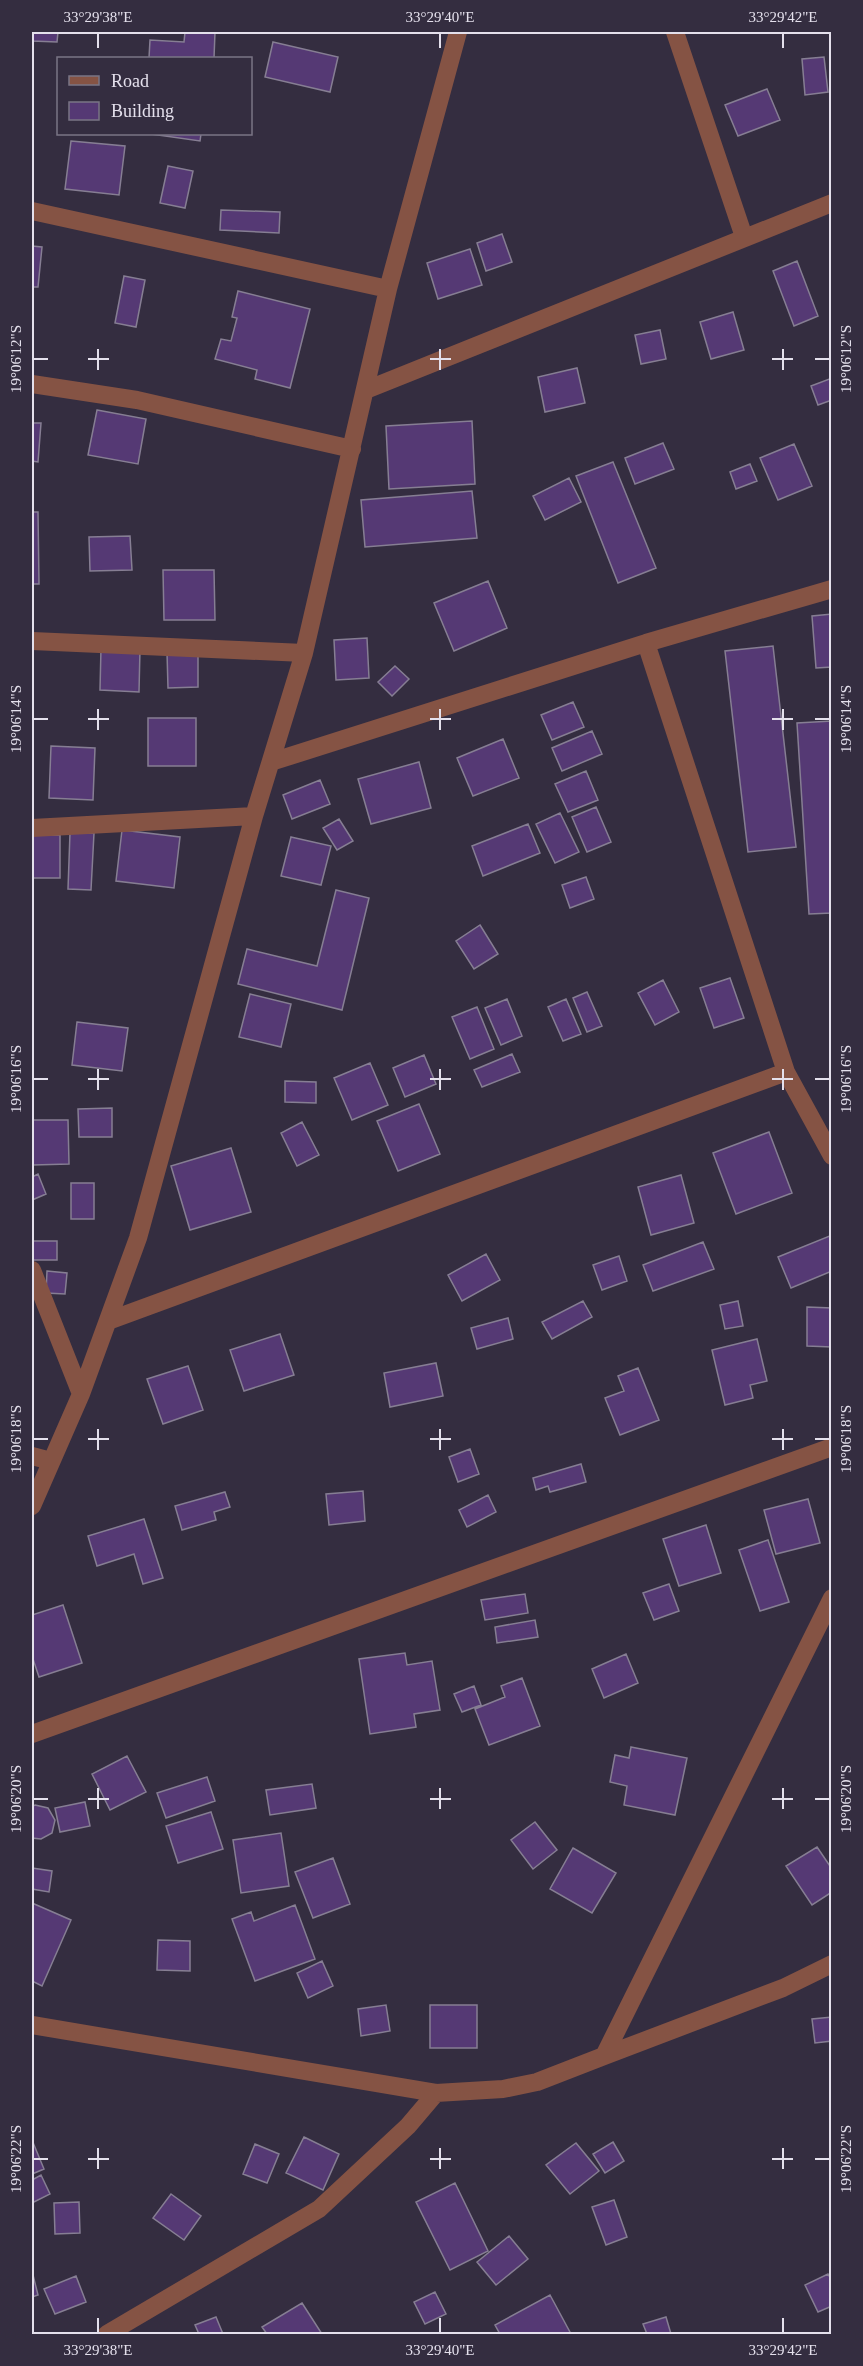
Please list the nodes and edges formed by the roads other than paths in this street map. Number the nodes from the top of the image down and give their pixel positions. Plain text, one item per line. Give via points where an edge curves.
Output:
1 (458, 32) edge
2 (675, 32) edge
3 (831, 203) edge
4 (32, 211) edge
5 (744, 237) junction
6 (388, 289) junction
7 (32, 384) edge
8 (366, 390) junction
9 (352, 449) junction
10 (831, 589) edge
11 (32, 641) edge
12 (646, 643) junction
13 (303, 653) junction
14 (272, 762) junction
15 (254, 816) junction
16 (32, 828) edge
17 (786, 1072) junction
18 (831, 1156) edge
19 (32, 1270) edge
20 (108, 1321) junction
21 (81, 1394) junction
22 (831, 1447) edge
23 (32, 1456) edge
24 (51, 1461) junction
25 (32, 1506) edge
26 (831, 1598) edge
27 (32, 1734) edge
28 (831, 1964) edge
29 (32, 2025) edge
30 (604, 2056) junction
31 (436, 2093) junction
32 (107, 2334) edge

1 - 6 street
2 - 5 street
3 - 5 street
4 - 6 street
5 - 8 street
6 - 8 street
7 - 9 street via 137,400
8 - 9 street
9 - 13 street
10 - 12 street
11 - 13 street
12 - 14 street
12 - 17 street
13 - 14 street
14 - 15 street
15 - 16 street
15 - 20 street via 138,1238
17 - 18 street
17 - 20 street
19 - 21 street
20 - 21 street
21 - 24 street
22 - 27 street
23 - 24 street
24 - 25 street
26 - 30 street
28 - 30 street via 783,1988
29 - 31 street
30 - 31 street via 537,2082 503,2089
31 - 32 street via 408,2126 319,2209

